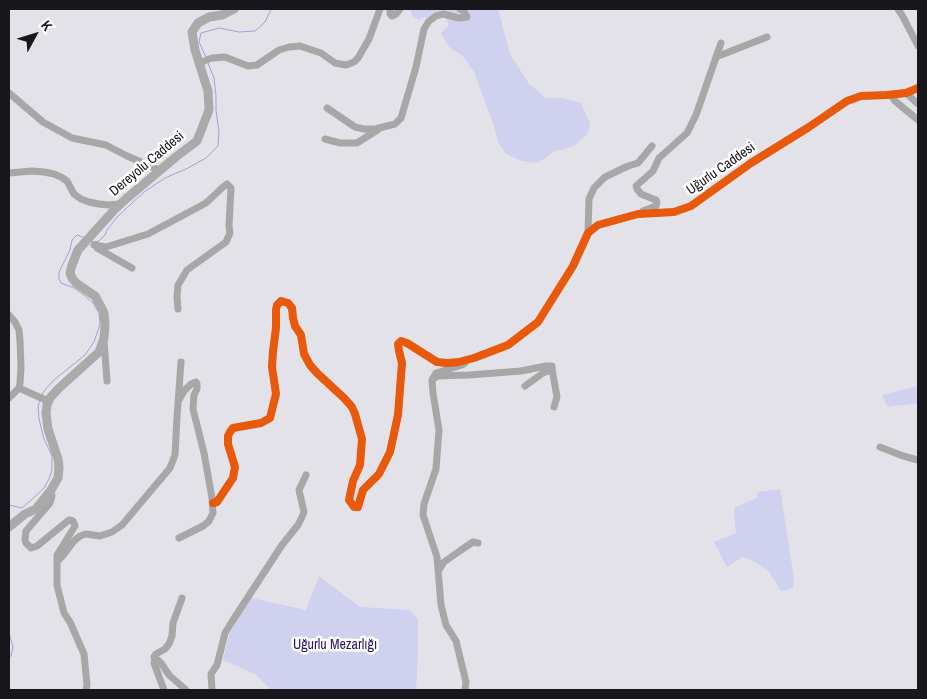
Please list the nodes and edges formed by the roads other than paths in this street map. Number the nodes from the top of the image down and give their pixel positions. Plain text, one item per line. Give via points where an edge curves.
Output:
1 (234, 9) edge
2 (380, 9) edge
3 (390, 9) edge
4 (400, 9) edge
5 (460, 9) edge
6 (898, 9) edge
7 (767, 37) dead end
8 (721, 43) dead end
9 (918, 46) edge
10 (716, 57) junction
11 (202, 62) junction
12 (918, 88) edge
13 (9, 93) edge
14 (906, 93) junction
15 (891, 95) junction
16 (918, 104) edge
17 (328, 108) dead end
18 (918, 120) edge
19 (381, 128) junction
20 (325, 139) dead end
21 (652, 146) dead end
22 (160, 170) junction
23 (9, 172) edge
24 (120, 204) junction
25 (641, 214) junction
26 (588, 233) junction
27 (91, 241) junction
28 (132, 268) dead end
29 (178, 309) dead end
30 (9, 315) edge
31 (104, 338) junction
32 (469, 359) junction
33 (181, 362) dead end
34 (552, 370) junction
35 (432, 380) junction
36 (107, 381) dead end
37 (524, 386) dead end
38 (19, 388) junction
39 (9, 398) edge
40 (46, 400) junction
41 (178, 402) junction
42 (554, 407) dead end
43 (880, 447) dead end
44 (918, 460) edge
45 (306, 475) dead end
46 (51, 490) junction
47 (213, 503) junction
48 (9, 527) edge
49 (179, 538) dead end
50 (478, 543) dead end
51 (57, 562) junction
52 (438, 570) junction
53 (182, 598) dead end
54 (156, 661) junction
55 (86, 690) edge
56 (164, 690) edge
57 (186, 690) edge
58 (212, 690) edge
59 (465, 690) edge

1 - 11 main road, Dereyolu Caddesi via 198,23 192,32 194,50
2 - 11 street via 358,58 346,65 300,46 279,50 256,65 248,66 225,57
3 - 4 street via 392,16
5 - 19 street via 467,16 459,18 442,14 429,21 424,29 401,118 395,124
6 - 9 street
7 - 10 street
8 - 10 street
10 - 25 street via 687,134 658,158 653,171 636,186 641,194 657,202 656,206
11 - 22 main road, Dereyolu Caddesi via 209,110 203,126 197,141
12 - 14 street, Uğurlu Caddesi
13 - 22 street via 43,122 72,138 106,145
14 - 15 street, Uğurlu Caddesi
14 - 16 street
15 - 18 street
15 - 25 street, Uğurlu Caddesi via 861,96 847,101 691,206 674,212
17 - 19 street via 355,127
19 - 20 street via 357,143
21 - 26 street via 638,163 605,177 594,188 589,199
22 - 24 main road, Dereyolu Caddesi
23 - 24 street via 54,174 67,182 81,199 99,204
24 - 27 main road, Dereyolu Caddesi
25 - 26 street, Uğurlu Caddesi via 598,225
26 - 32 street via 573,266 538,322 508,345
27 - 28 street
27 - 29 street via 106,247 148,234 206,203 227,184 231,188 230,233 226,242 187,270 178,285
27 - 31 main road, Dereyolu Caddesi via 78,250 70,272 76,283 95,296 100,305 104,313
30 - 38 street via 15,322 20,341
31 - 36 street
31 - 40 main road via 99,352
32 - 35 street via 462,365 436,373
32 - 47 street via 437,362 406,343 401,341 398,344 402,363 401,385 390,452 379,474 363,490 358,507 354,508 350,495 360,466 362,439 352,407 310,365 295,326 292,308 288,302 281,301 276,310 272,367 276,394 270,418 233,428 230,432 228,444 235,467 233,478
33 - 41 street
34 - 35 street via 552,366 546,366 521,371 438,376
34 - 37 street
34 - 42 street via 557,397
35 - 52 street via 439,430 436,469 423,515
38 - 39 street
38 - 40 street
40 - 46 main road via 46,421 59,467 58,478
41 - 47 street via 184,391 196,382 193,409
41 - 51 street via 175,455 170,468 122,525 100,536 80,536
43 - 44 street
45 - 58 street via 299,490 304,512 302,517 225,633 211,674
46 - 48 main road via 36,509
46 - 51 street via 50,503 26,531 25,540 31,548 37,546 73,520 74,526 57,555
47 - 49 street via 209,521
50 - 52 street via 473,542 461,550
51 - 55 street via 57,584 64,613 84,654
52 - 59 street via 441,605 446,625 456,641
53 - 54 street via 169,644 156,654
54 - 56 street
54 - 57 street via 161,662 169,675

